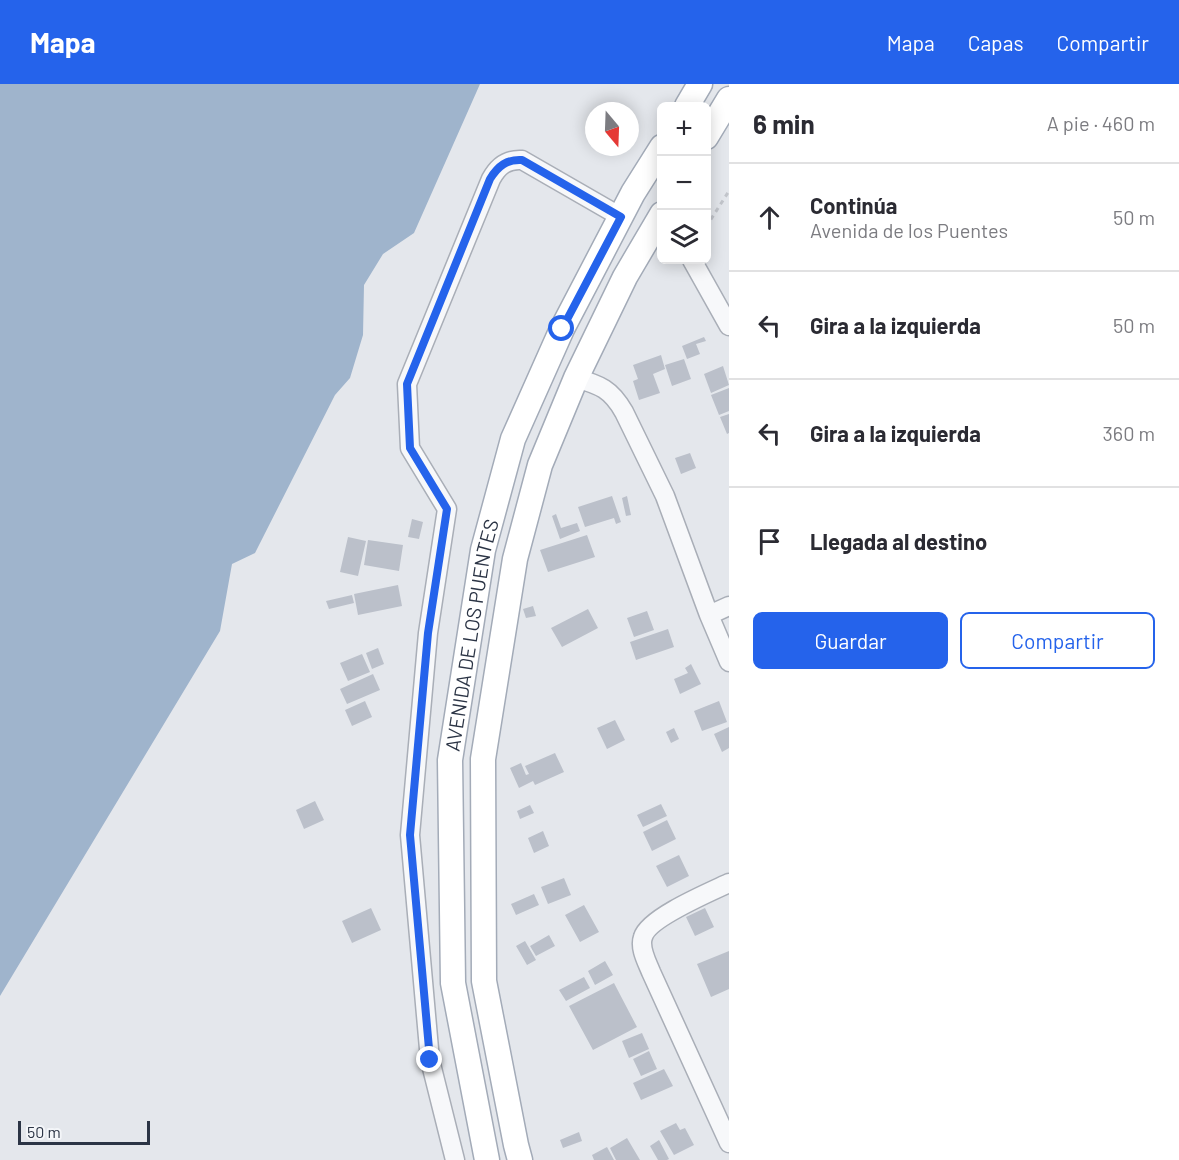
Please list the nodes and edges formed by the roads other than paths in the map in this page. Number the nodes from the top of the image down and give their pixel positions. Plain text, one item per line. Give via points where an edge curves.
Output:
1 (700, 84) edge
2 (729, 99) edge
3 (689, 102) edge
4 (711, 129) edge
5 (657, 156) edge
6 (621, 217) junction
7 (657, 223) edge
8 (694, 264) edge
9 (729, 326) edge
10 (576, 378) junction
11 (729, 606) edge
12 (709, 615) junction
13 (729, 662) edge
14 (729, 884) edge
15 (729, 1143) edge
16 (455, 1160) edge
17 (487, 1160) edge
18 (520, 1160) edge

1 - 3 main road
2 - 4 main road
5 - 6 main road, AVENIDA DE LOS PUENTES
6 - 16 street via 522,160 514,159 496,168 407,384 410,448 447,509 428,633 410,835 430,1060
6 - 17 main road, AVENIDA DE LOS PUENTES via 562,329 513,439 483,550 450,760 453,983
7 - 10 main road, AVENIDA DE LOS PUENTES via 625,277
8 - 9 street
10 - 12 street via 600,385 619,402 665,496
10 - 18 main road, AVENIDA DE LOS PUENTES via 540,465 515,559 483,759 484,981
11 - 12 street
12 - 13 street
14 - 15 street via 652,923 642,938 651,972

